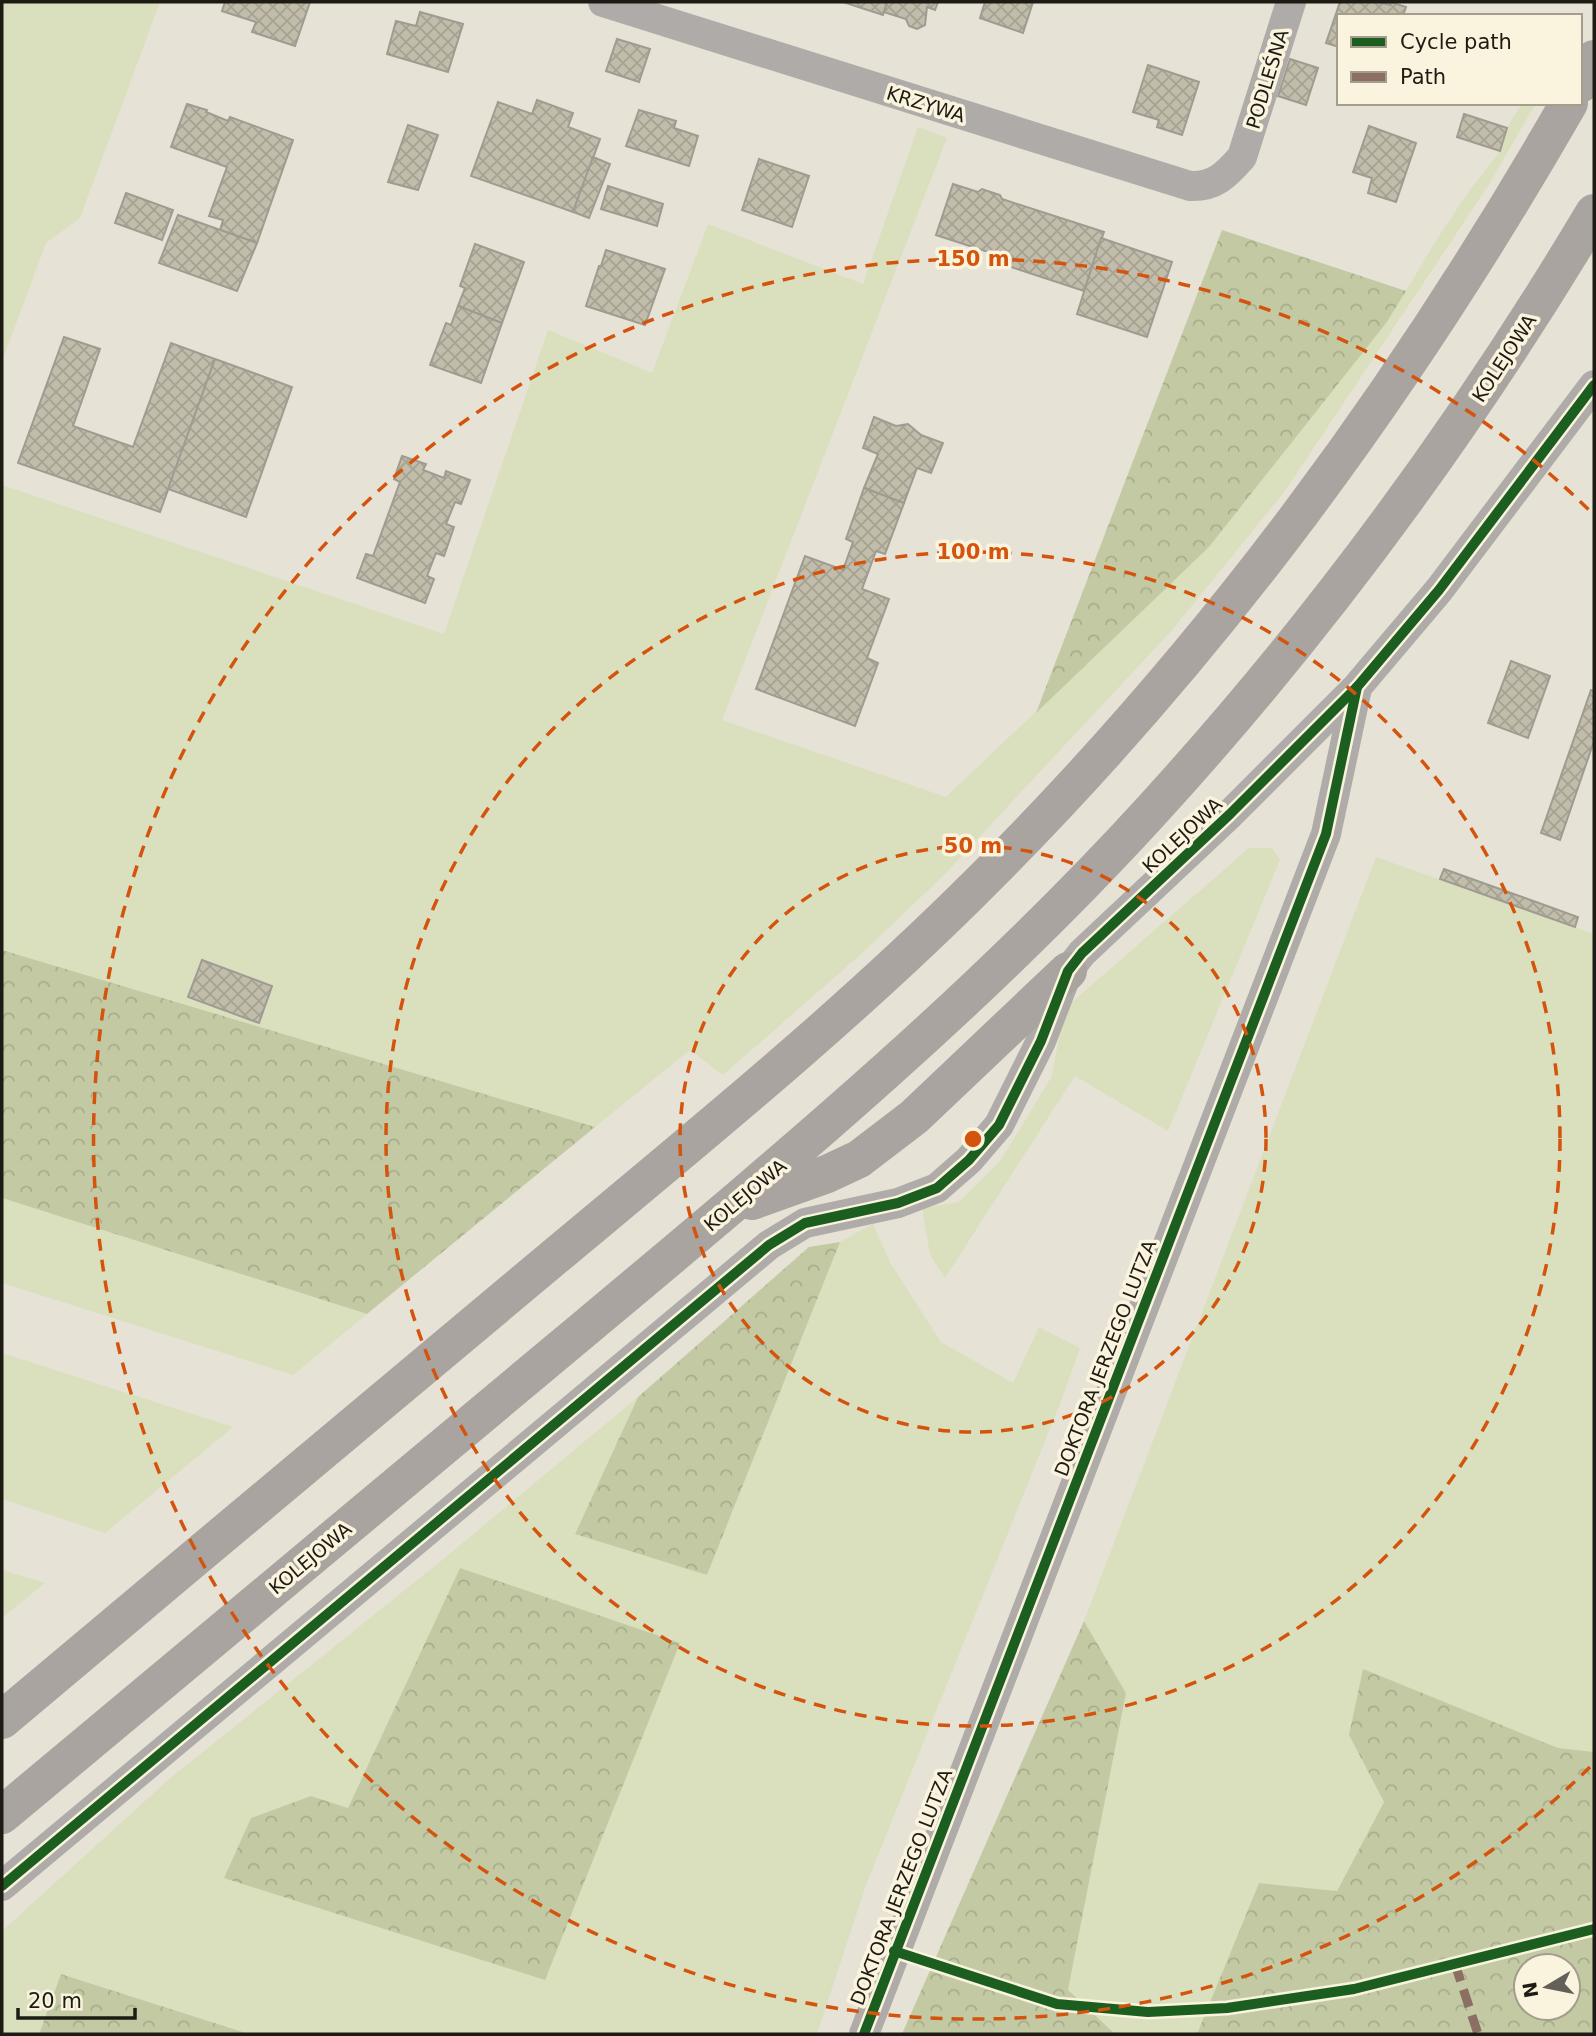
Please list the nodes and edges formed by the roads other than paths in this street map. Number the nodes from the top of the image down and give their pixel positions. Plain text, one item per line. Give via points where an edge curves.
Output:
1 (603, 2) edge
2 (1291, 2) edge
3 (1594, 60) edge
4 (1582, 81) edge
5 (1569, 105) edge
6 (1242, 157) joint
7 (1594, 213) edge
8 (1594, 385) edge
9 (1357, 687) junction
10 (1068, 971) junction
11 (727, 1210) junction
12 (2, 1720) edge
13 (2, 1815) edge
14 (2, 1886) edge
15 (863, 2034) edge

1 - 6 street, KRZYWA via 1189,186 1212,184
2 - 6 street, PODLEŚNA
3 - 4 highway
5 - 12 highway via 1432,329 1284,539 1165,683 980,883 754,1089
7 - 11 highway, KOLEJOWA via 1494,373 1422,477 1282,660 1214,739 1019,948 833,1120
8 - 9 street, KOLEJOWA via 1439,590
9 - 10 street, KOLEJOWA
9 - 15 street, DOKTORA JERZEGO LUTZA via 1326,834
10 - 11 highway via 914,1117 859,1159
10 - 14 street, KOLEJOWA via 1041,1041 999,1125 937,1188 898,1203 805,1223 769,1245
11 - 13 highway, KOLEJOWA

